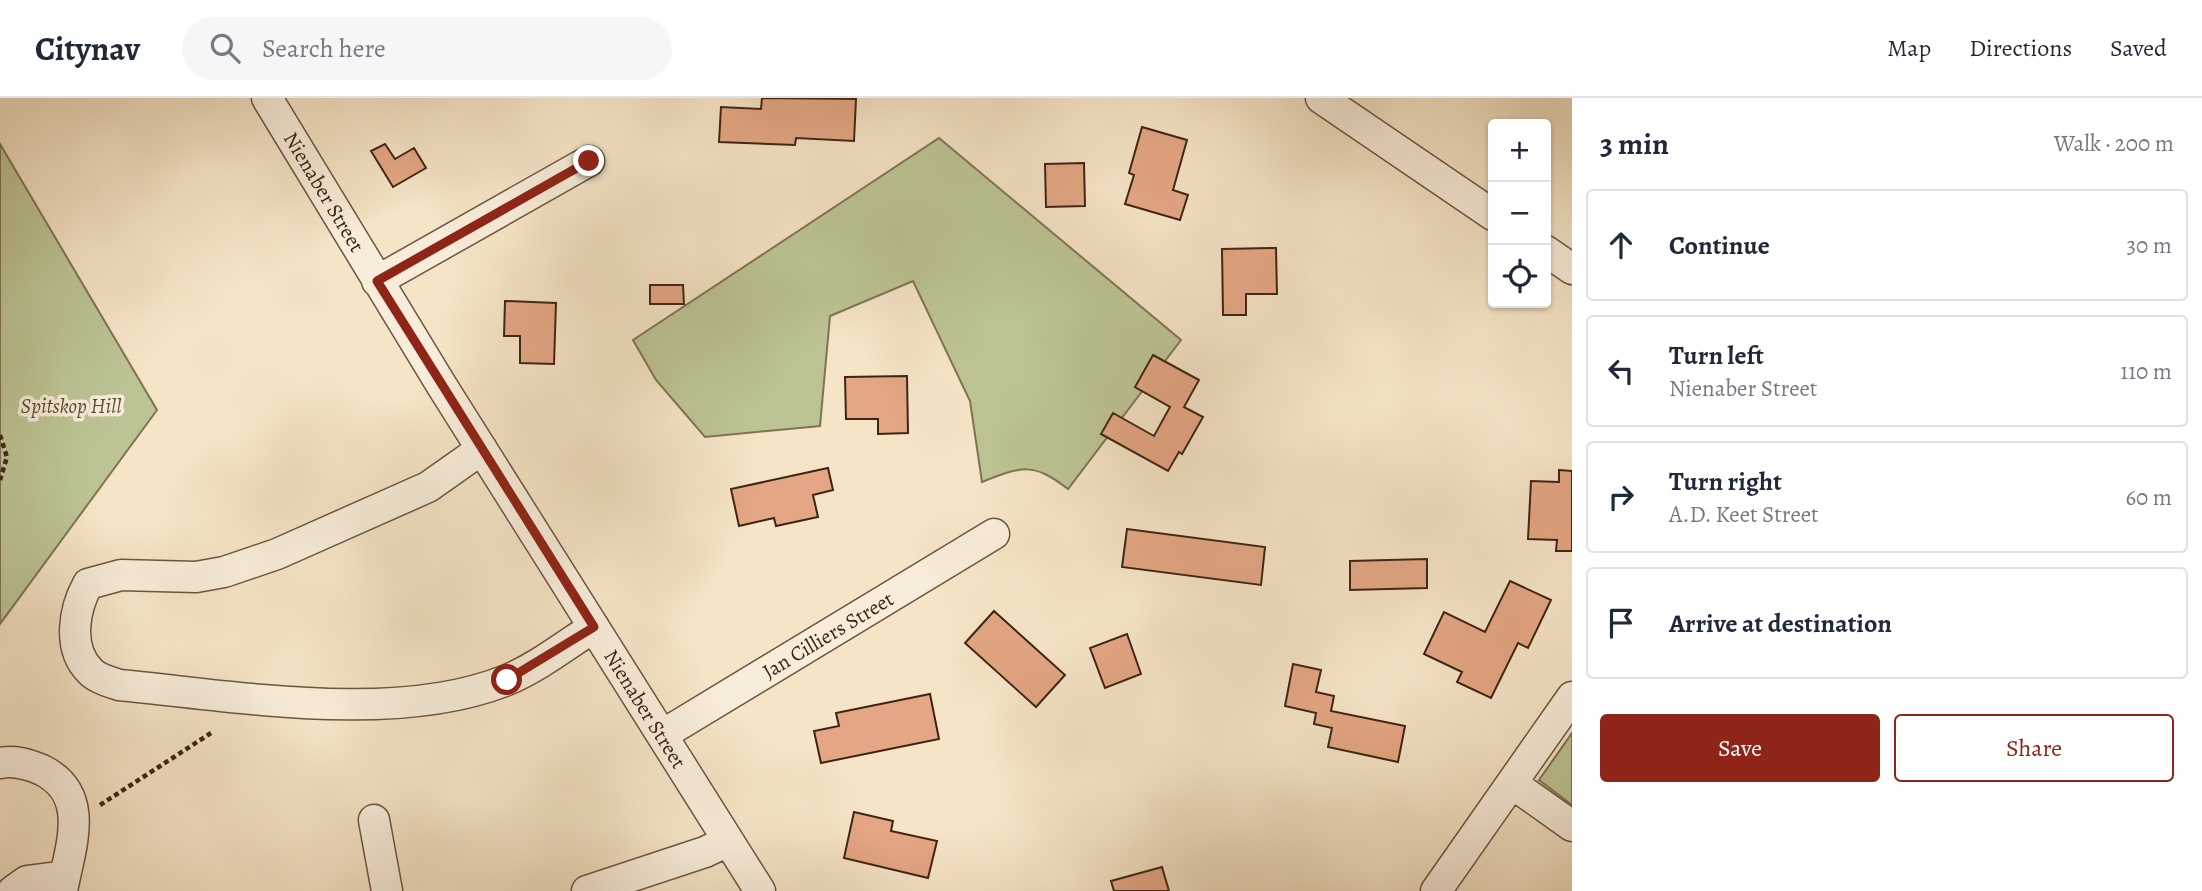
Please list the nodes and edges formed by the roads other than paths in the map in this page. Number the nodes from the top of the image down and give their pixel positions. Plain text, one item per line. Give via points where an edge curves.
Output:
1 (267, 98) edge
2 (1321, 98) edge
3 (589, 161) dead end
4 (1488, 212) edge
5 (1551, 254) edge
6 (1572, 269) edge
7 (377, 281) junction
8 (482, 449) junction
9 (994, 534) dead end
10 (594, 627) junction
11 (1572, 697) edge
12 (662, 735) junction
13 (0, 763) edge
14 (1513, 784) junction
15 (374, 820) dead end
16 (1572, 826) edge
17 (728, 841) junction
18 (63, 884) edge
19 (13, 891) edge
20 (387, 891) edge
21 (587, 891) edge
22 (760, 891) edge
23 (1436, 891) edge

1 - 7 street, Nienaber Street
2 - 4 street
3 - 7 street
5 - 6 street
7 - 8 street, Nienaber Street
8 - 10 street, Nienaber Street
8 - 10 street via 428,487 277,554 196,577 121,575 88,584 74,627 79,656 91,673 119,685 324,705 380,704 458,694 507,680
9 - 12 street, Jan Cilliers Street
10 - 12 street, Nienaber Street
11 - 14 street
12 - 17 street, Nienaber Street
13 - 18 street via 31,765 69,792 74,813
14 - 16 street
14 - 23 street
15 - 20 street
17 - 21 street
17 - 22 street, Nienaber Street
18 - 19 street via 27,881

